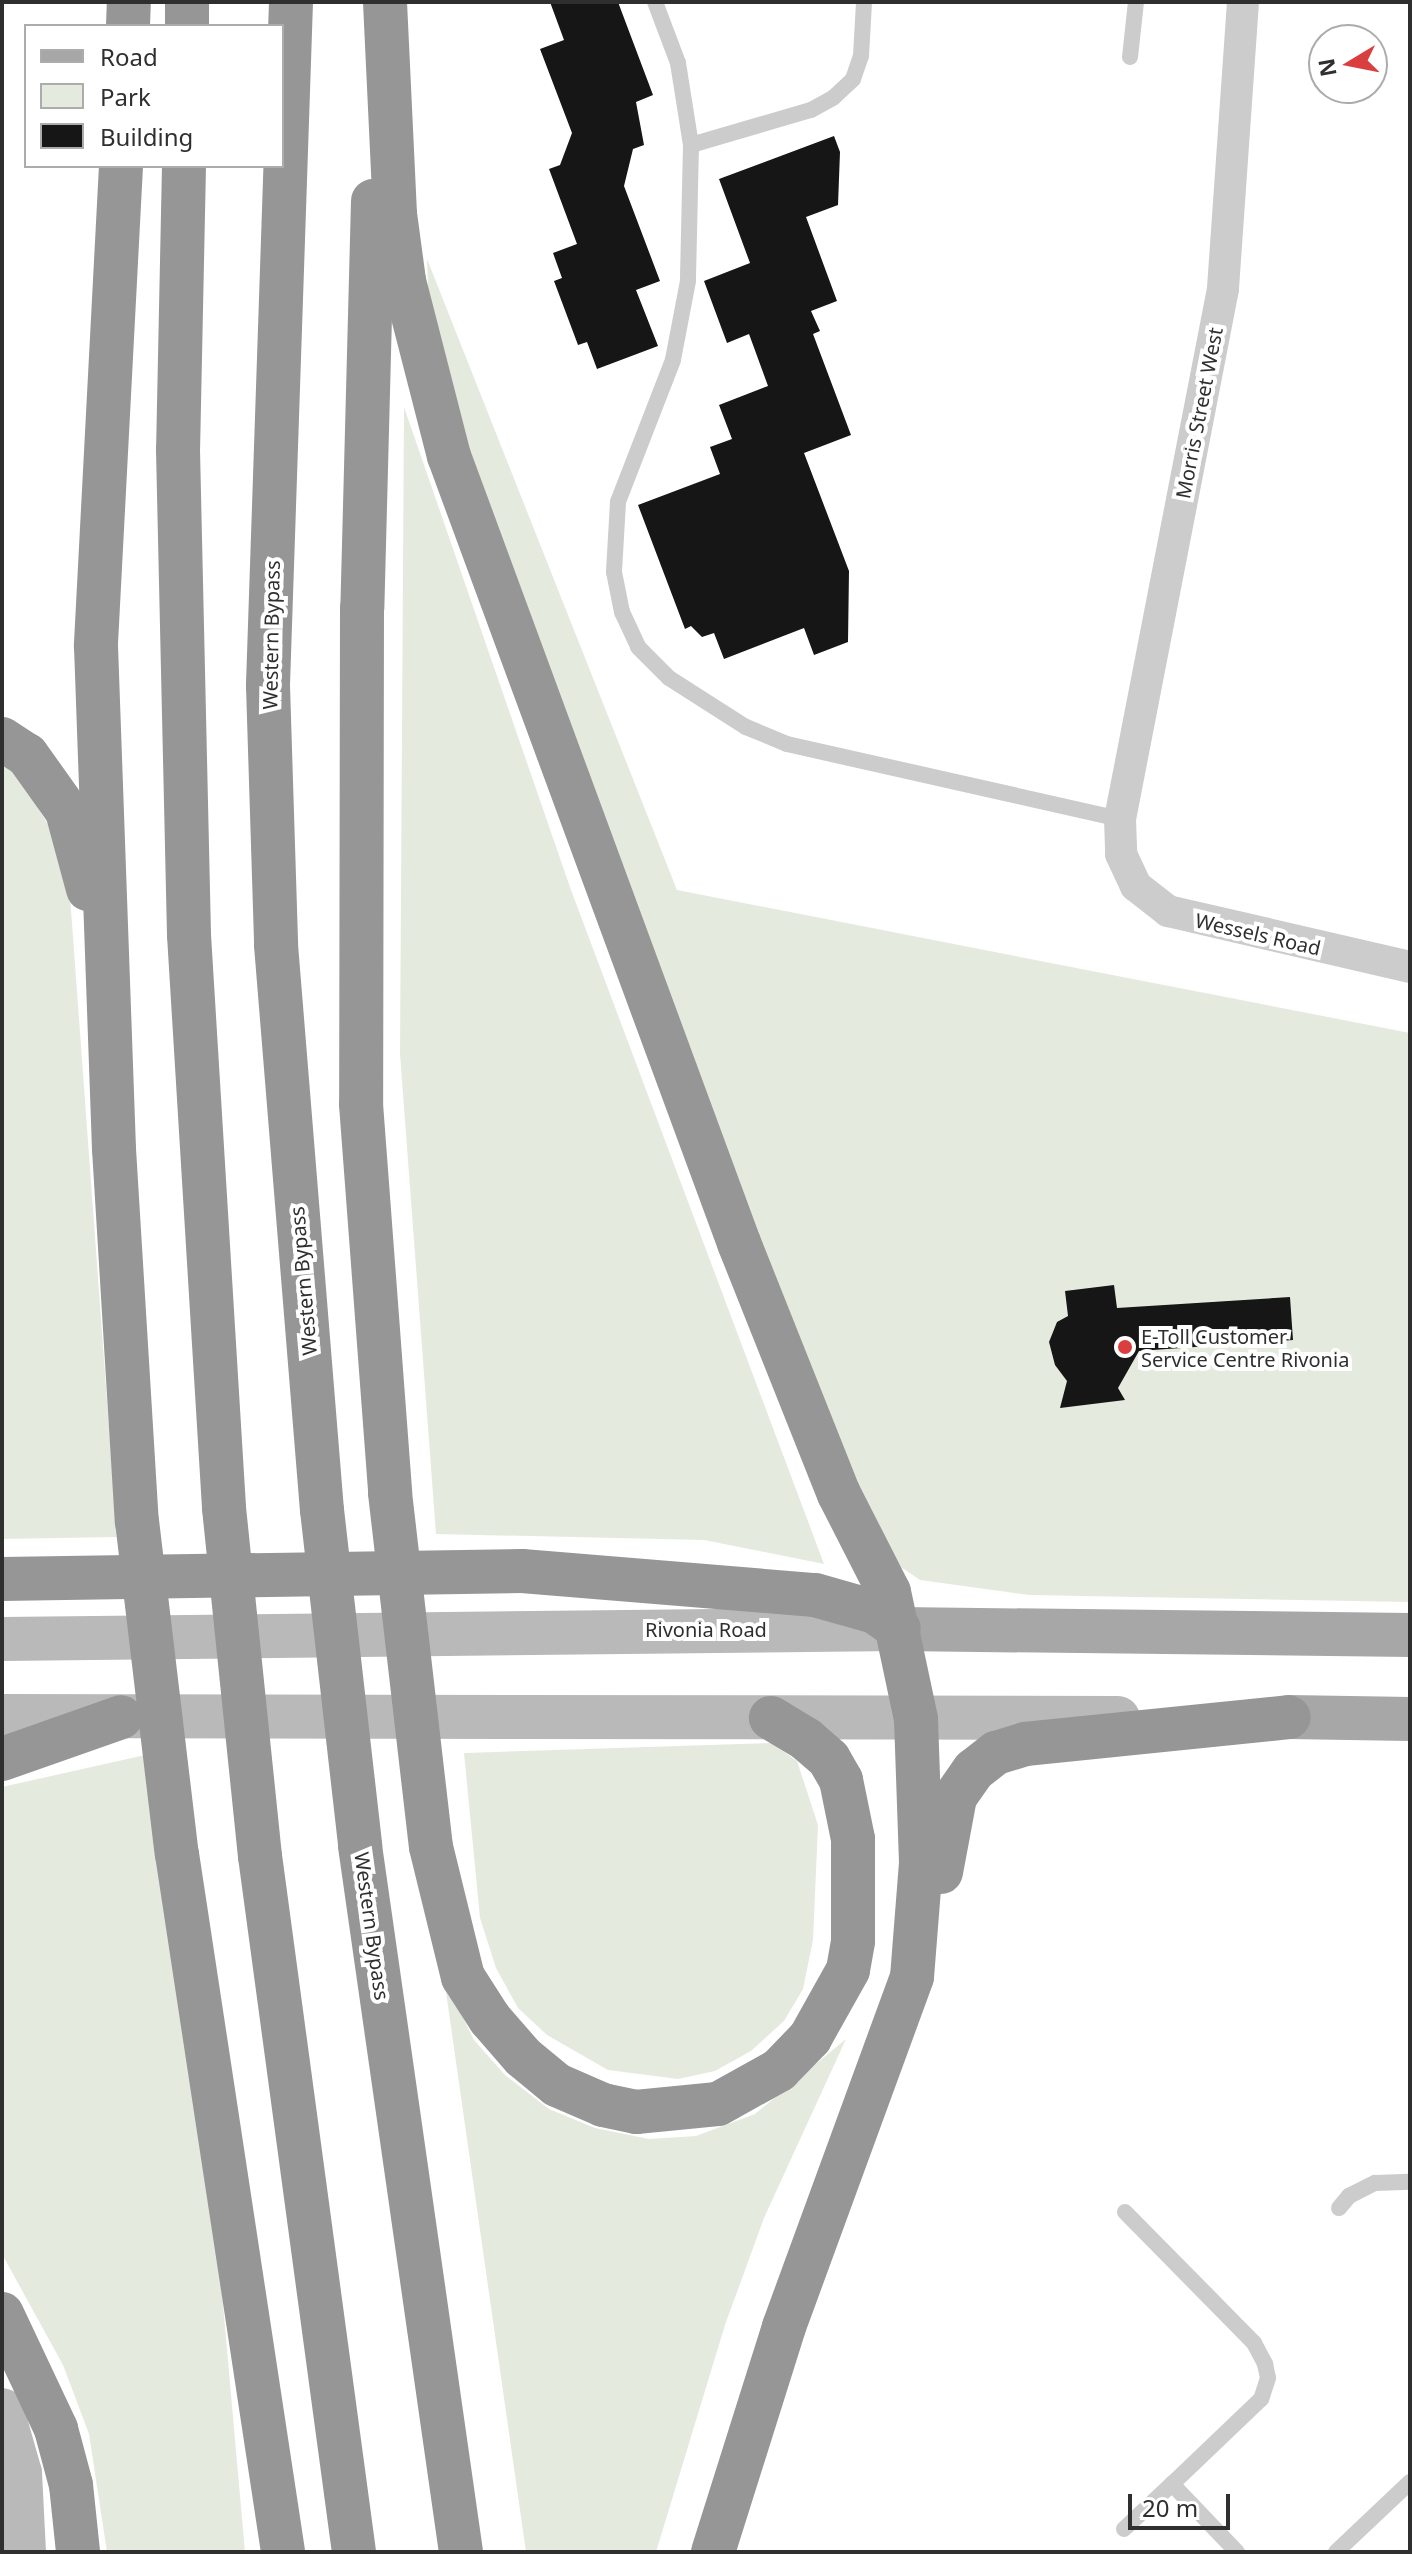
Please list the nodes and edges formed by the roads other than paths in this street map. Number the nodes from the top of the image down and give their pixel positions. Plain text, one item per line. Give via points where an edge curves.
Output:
1 (129, 2) edge
2 (187, 2) edge
3 (291, 2) edge
4 (383, 2) edge
5 (655, 2) edge
6 (864, 2) edge
7 (1136, 2) edge
8 (1243, 2) edge
9 (128, 24) edge
10 (187, 24) edge
11 (1130, 57) dead end
12 (691, 145) junction
13 (121, 168) edge
14 (184, 168) edge
15 (2, 739) edge
16 (1120, 819) junction
17 (107, 957) junction
18 (1410, 967) edge
19 (2, 1579) edge
20 (899, 1629) junction
21 (1410, 1635) edge
22 (2, 1639) edge
23 (2, 1716) edge
24 (121, 1717) junction
25 (1289, 1717) junction
26 (771, 1718) junction
27 (916, 1719) junction
28 (1410, 1719) edge
29 (2, 1759) edge
30 (869, 2105) junction
31 (1410, 2182) edge
32 (1339, 2208) dead end
33 (1125, 2212) dead end
34 (2, 2314) edge
35 (2, 2410) edge
36 (1410, 2482) edge
37 (1172, 2484) junction
38 (1124, 2529) dead end
39 (24, 2552) edge
40 (78, 2552) edge
41 (283, 2552) edge
42 (354, 2552) edge
43 (461, 2552) edge
44 (713, 2552) edge
45 (1237, 2552) edge
46 (1336, 2552) edge

1 - 9 highway
2 - 10 highway
3 - 43 highway, Western Bypass, bridge via 268,686 276,945 322,1510 360,1846
4 - 20 highway via 404,281 449,456 739,1243 839,1494 889,1592
4 - 26 highway, bridge via 362,608 361,1001 370,1278 431,1847 463,1977 523,2057 557,2085 603,2105 636,2112 718,2104 779,2070 810,2038 848,1970 853,1839 841,1780 829,1759
5 - 12 lane via 678,63
6 - 12 lane via 861,56 853,79 834,97 811,110
7 - 11 lane
8 - 16 street, Morris Street West via 1223,289
12 - 16 lane via 684,318 618,502 614,572 622,612 638,647 669,678 746,727 787,744
13 - 17 highway via 96,646
14 - 42 highway, bridge via 178,450 189,935 224,1508 260,1856
15 - 17 highway via 27,755 67,811
16 - 18 street, Wessels Road via 1127,873 1150,900 1168,911
17 - 41 highway, bridge via 137,1521 177,1854
19 - 20 highway via 522,1571 815,1595 875,1612
20 - 21 main road, Rivonia Road
20 - 22 main road, Rivonia Road
20 - 27 highway
23 - 24 main road
24 - 26 main road
24 - 29 highway
25 - 27 main road
25 - 28 main road
25 - 30 highway via 1025,1744 996,1753 974,1770 955,1797 947,1822 934,1976 898,2062
26 - 27 main road
27 - 30 highway via 918,1934 912,1977
30 - 44 highway via 784,2327
31 - 32 lane via 1375,2183 1349,2196
33 - 37 lane via 1254,2343 1268,2378 1261,2399
34 - 40 highway via 60,2442
35 - 39 main road via 20,2473
36 - 46 lane
37 - 38 lane
37 - 45 lane

